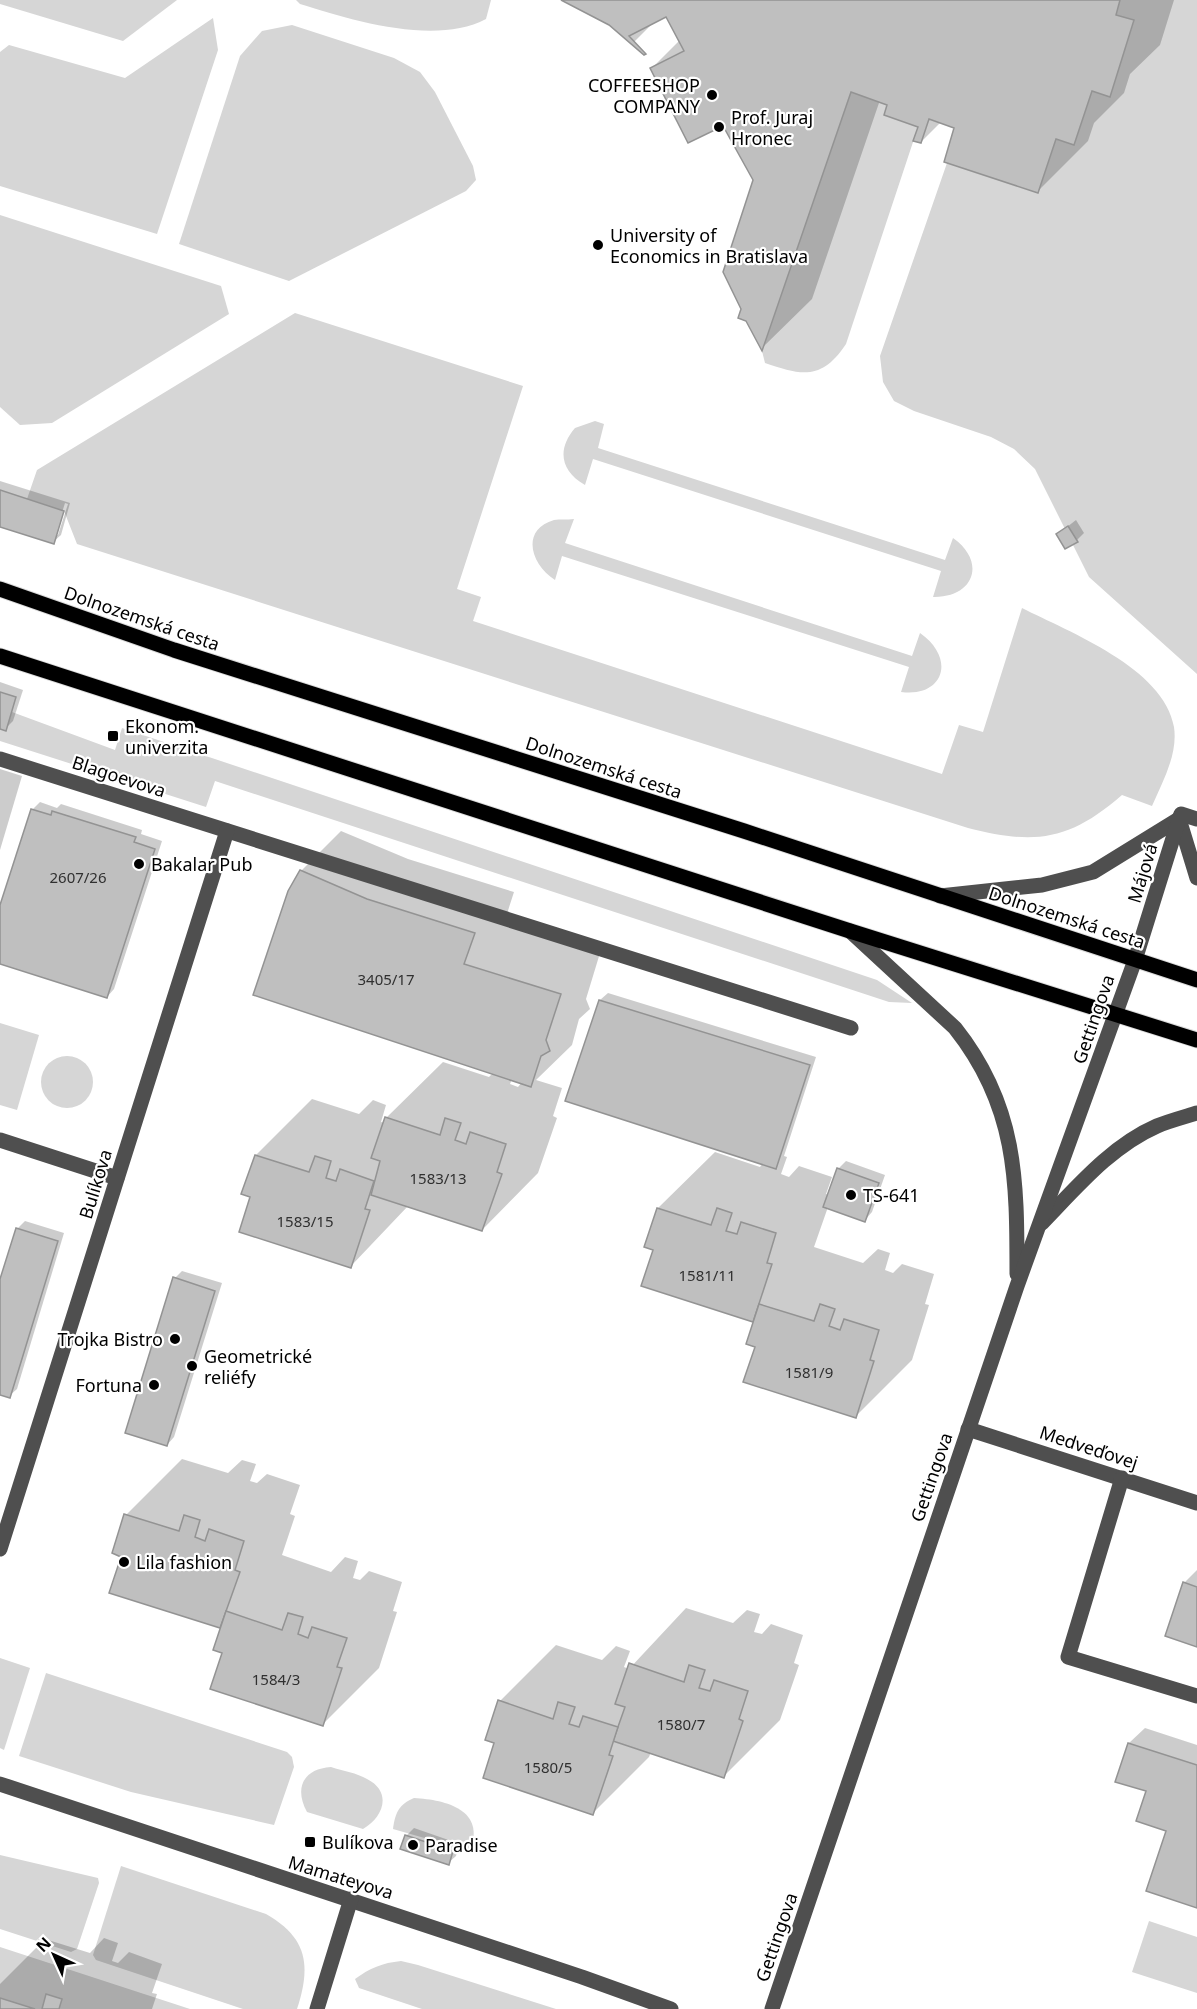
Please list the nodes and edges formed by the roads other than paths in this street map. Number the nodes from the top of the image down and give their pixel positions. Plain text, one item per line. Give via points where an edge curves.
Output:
1 (0, 590) edge
2 (0, 656) edge
3 (0, 759) edge
4 (1179, 819) junction
5 (1197, 819) edge
6 (227, 831) junction
7 (1197, 878) edge
8 (940, 896) junction
9 (850, 931) junction
10 (1135, 960) junction
11 (1197, 980) edge
12 (1116, 1013) junction
13 (851, 1028) dead end
14 (1197, 1040) edge
15 (1197, 1113) edge
16 (0, 1140) edge
17 (117, 1178) junction
18 (1038, 1228) junction
19 (1017, 1286) junction
20 (968, 1429) junction
21 (1122, 1478) junction
22 (1197, 1503) edge
23 (0, 1549) edge
24 (1197, 1696) edge
25 (0, 1784) edge
26 (351, 1899) junction
27 (316, 2009) edge
28 (671, 2009) edge
29 (772, 2009) edge

1 - 8 main road, Dolnozemská cesta via 174,650
2 - 9 main road
3 - 6 street, Blagoevova
4 - 5 street via 1181,814
4 - 7 street
4 - 8 street via 1093,872 1042,885
4 - 10 street, Májová
6 - 13 street, Blagoevova
6 - 17 street, Bulíkova
8 - 10 main road, Dolnozemská cesta
9 - 12 main road
9 - 19 street via 955,1028 994,1091 1015,1169
10 - 11 main road, Dolnozemská cesta
10 - 12 street, Gettingova
12 - 14 main road
12 - 18 street, Gettingova
15 - 18 street via 1156,1126 1121,1147
16 - 17 street
17 - 23 street, Bulíkova
18 - 19 street, Gettingova
19 - 20 street, Gettingova
20 - 21 street, Medveďovej
20 - 29 street, Gettingova
21 - 22 street, Medveďovej
21 - 24 street via 1068,1657
25 - 26 street, Mamateyova
26 - 27 street
26 - 28 street, Mamateyova

